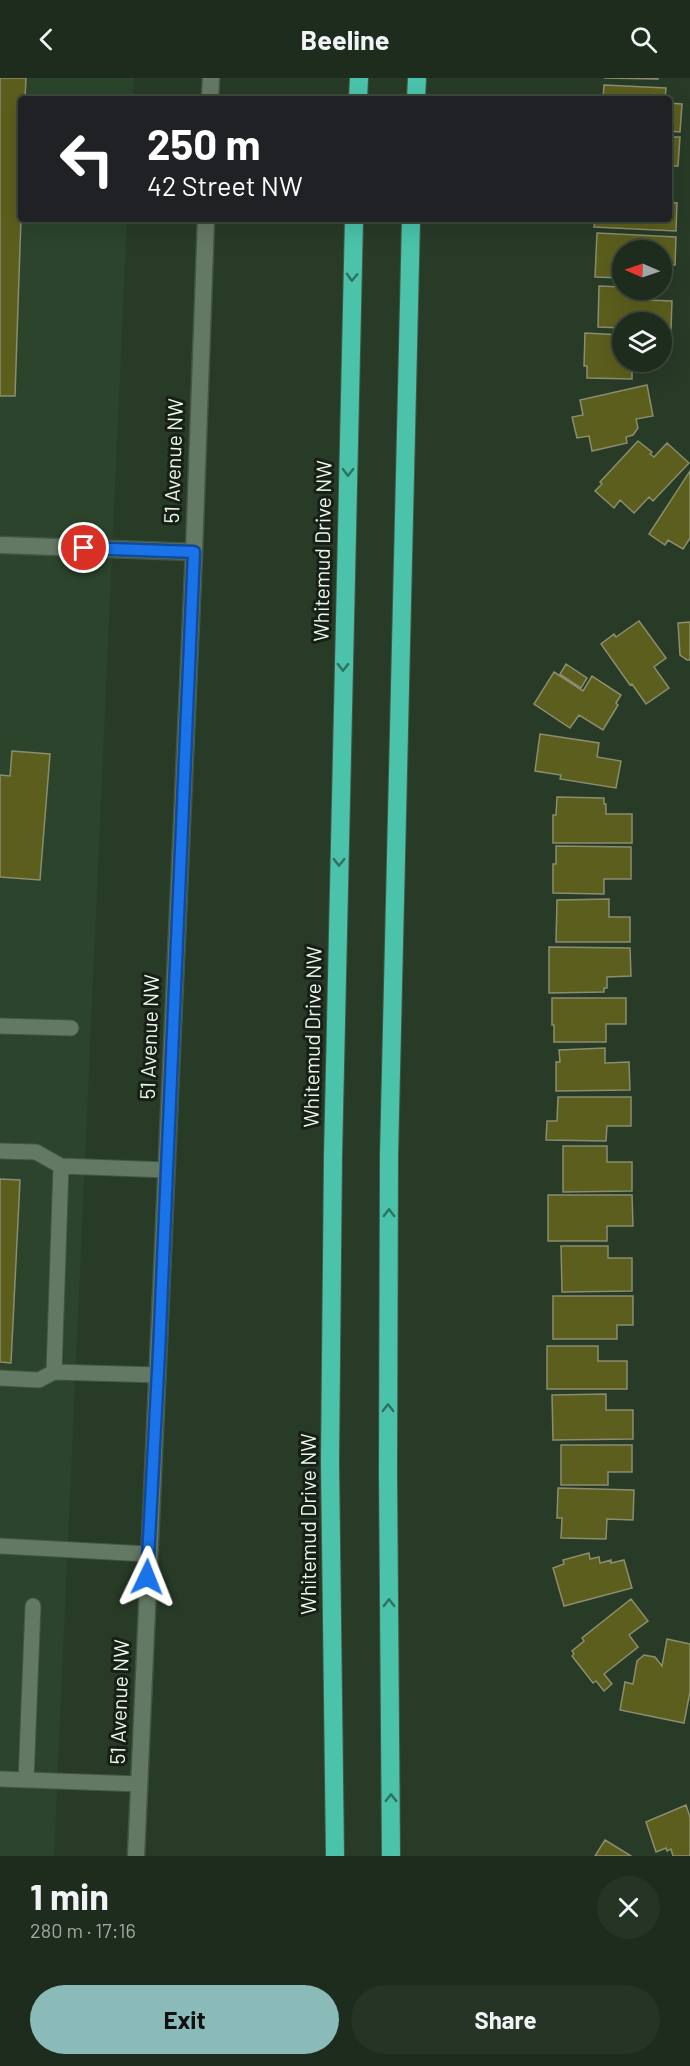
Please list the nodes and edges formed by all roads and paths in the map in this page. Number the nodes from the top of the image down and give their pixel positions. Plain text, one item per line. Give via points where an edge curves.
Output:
1 (211, 78) edge
2 (359, 78) edge
3 (417, 78) edge
4 (210, 96) edge
5 (358, 96) edge
6 (416, 96) edge
7 (206, 222) edge
8 (354, 222) edge
9 (411, 222) edge
10 (0, 545) edge
11 (194, 552) junction
12 (0, 1026) edge
13 (70, 1028) dead end
14 (0, 1151) edge
15 (61, 1166) junction
16 (167, 1170) junction
17 (54, 1372) junction
18 (158, 1375) junction
19 (0, 1378) edge
20 (0, 1546) edge
21 (148, 1554) junction
22 (33, 1606) dead end
23 (0, 1779) edge
24 (26, 1780) junction
25 (139, 1784) junction
26 (136, 1856) edge
27 (335, 1856) edge
28 (391, 1856) edge

1 - 4 street
2 - 5 highway
3 - 6 highway
7 - 11 street, 51 Avenue NW
8 -> 27 highway, Whitemud Drive NW via 332,1168 330,1462
28 -> 9 highway via 389,1156
10 - 11 street
11 - 16 street, 51 Avenue NW
12 - 13 lane
14 - 15 lane via 36,1152
15 - 16 lane
15 - 17 lane
16 - 18 street, 51 Avenue NW
17 - 18 lane
17 - 19 lane via 39,1380
18 - 21 street, 51 Avenue NW
20 - 21 lane
21 - 25 street, 51 Avenue NW
22 - 24 lane
23 - 24 lane
24 - 25 lane
25 - 26 street, 51 Avenue NW

